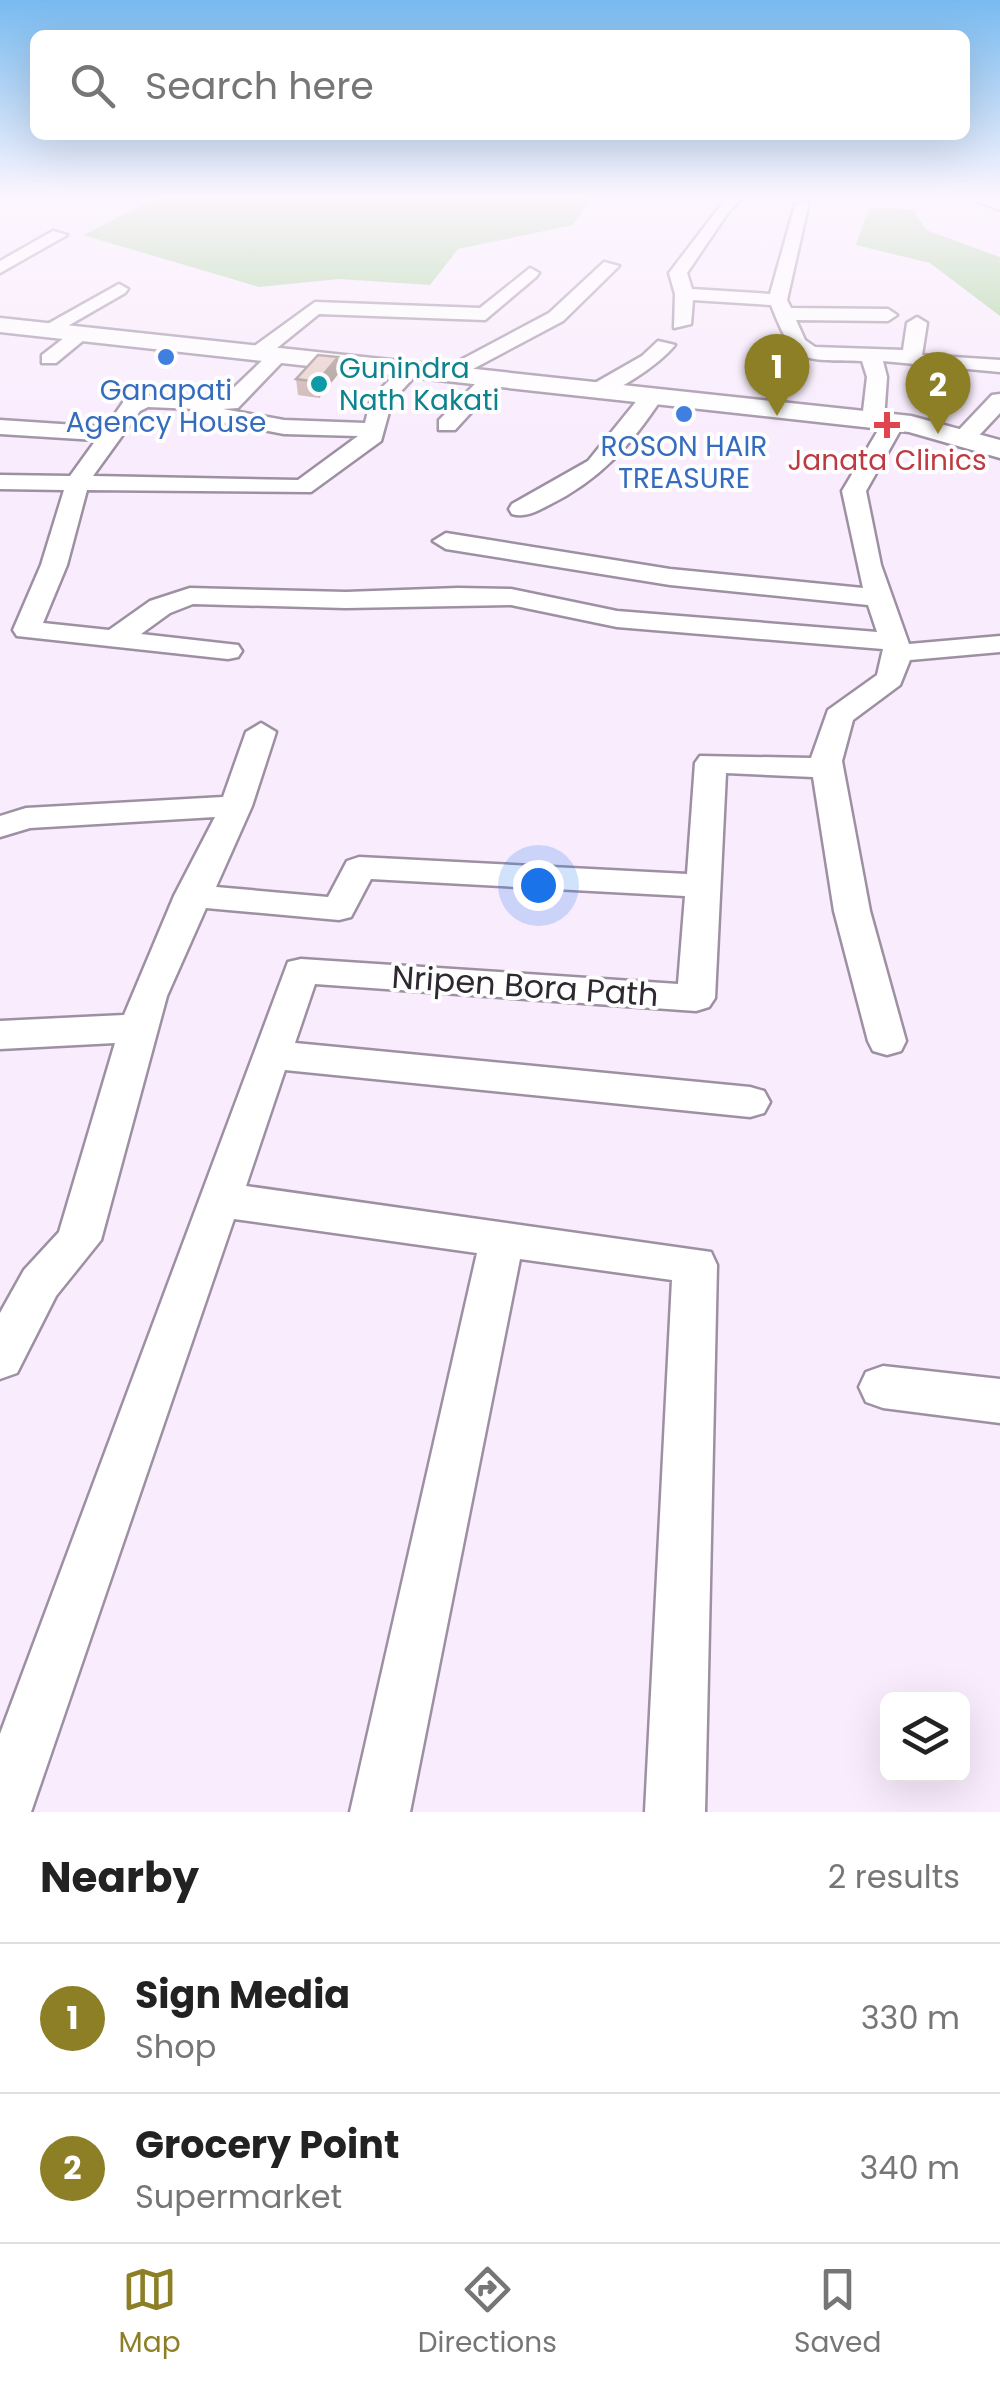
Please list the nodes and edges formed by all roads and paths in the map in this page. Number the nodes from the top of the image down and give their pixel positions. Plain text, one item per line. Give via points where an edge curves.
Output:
1 (522, 281) edge
2 (595, 281) edge
3 (680, 281) edge
4 (788, 281) edge
5 (119, 289) dead end
6 (684, 294) junction
7 (783, 307) junction
8 (888, 315) dead end
9 (681, 324) dead end
10 (916, 324) dead end
11 (0, 325) edge
12 (44, 330) junction
13 (80, 334) junction
14 (665, 345) dead end
15 (267, 355) junction
16 (870, 355) junction
17 (49, 359) dead end
18 (913, 361) dead end
19 (1000, 366) edge
20 (408, 371) junction
21 (446, 375) junction
22 (490, 380) junction
23 (593, 392) junction
24 (651, 398) junction
25 (1000, 400) edge
26 (202, 412) dead end
27 (883, 421) junction
28 (447, 425) dead end
29 (0, 427) edge
30 (374, 430) junction
31 (110, 434) junction
32 (963, 438) junction
33 (1000, 449) edge
34 (78, 481) junction
35 (0, 482) edge
36 (520, 509) dead end
37 (446, 540) dead end
38 (880, 598) junction
39 (13, 629) edge
40 (115, 639) junction
41 (1000, 644) edge
42 (896, 647) junction
43 (228, 651) dead end
44 (261, 732) dead end
45 (828, 768) junction
46 (236, 806) junction
47 (0, 827) edge
48 (704, 886) junction
49 (191, 896) junction
50 (138, 1028) junction
51 (0, 1035) edge
52 (887, 1041) dead end
53 (272, 1055) junction
54 (750, 1102) dead end
55 (222, 1200) junction
56 (502, 1238) junction
57 (0, 1358) edge
58 (882, 1387) dead end
59 (1000, 1402) edge
60 (1, 1812) edge
61 (380, 1812) edge
62 (675, 1812) edge

1 - 15 street via 485,314 316,308
2 - 21 street via 558,317
3 - 6 street
4 - 7 street
5 - 12 street
6 - 7 street
6 - 9 street
7 - 8 street
7 - 16 street via 796,343 810,353
10 - 16 street via 912,356
11 - 12 main road
12 - 13 main road
13 - 15 main road
13 - 17 street
14 - 23 street
15 - 20 main road
15 - 31 street via 230,403 146,400 132,406
16 - 27 street
18 - 19 street
20 - 21 main road
20 - 30 street via 382,399
21 - 22 main road
22 - 23 main road
22 - 28 street
23 - 24 main road
24 - 27 main road
24 - 36 street via 605,463
25 - 32 street
26 - 30 street via 284,427
27 - 32 main road
27 - 38 street via 854,492
29 - 31 street
30 - 34 street via 364,445 290,490
31 - 34 street
32 - 33 main road
34 - 35 street
34 - 39 street via 54,565
37 - 38 street via 670,576
38 - 42 street
39 - 40 street
40 - 42 street via 190,596 458,596 511,597 617,618
40 - 43 street
41 - 42 street
42 - 45 street via 890,679 838,716
44 - 46 street
45 - 48 street, Nripen Bora Path via 711,763
45 - 52 street via 852,911
46 - 47 street via 26,818
46 - 49 street
48 - 49 street via 359,868 339,908
48 - 53 street, Nripen Bora Path via 696,998 302,970
49 - 50 street
50 - 51 street
50 - 57 street via 80,1240 40,1283
53 - 54 street
53 - 55 street
55 - 56 street
55 - 60 street
56 - 61 street
56 - 62 street via 695,1265
58 - 59 street

